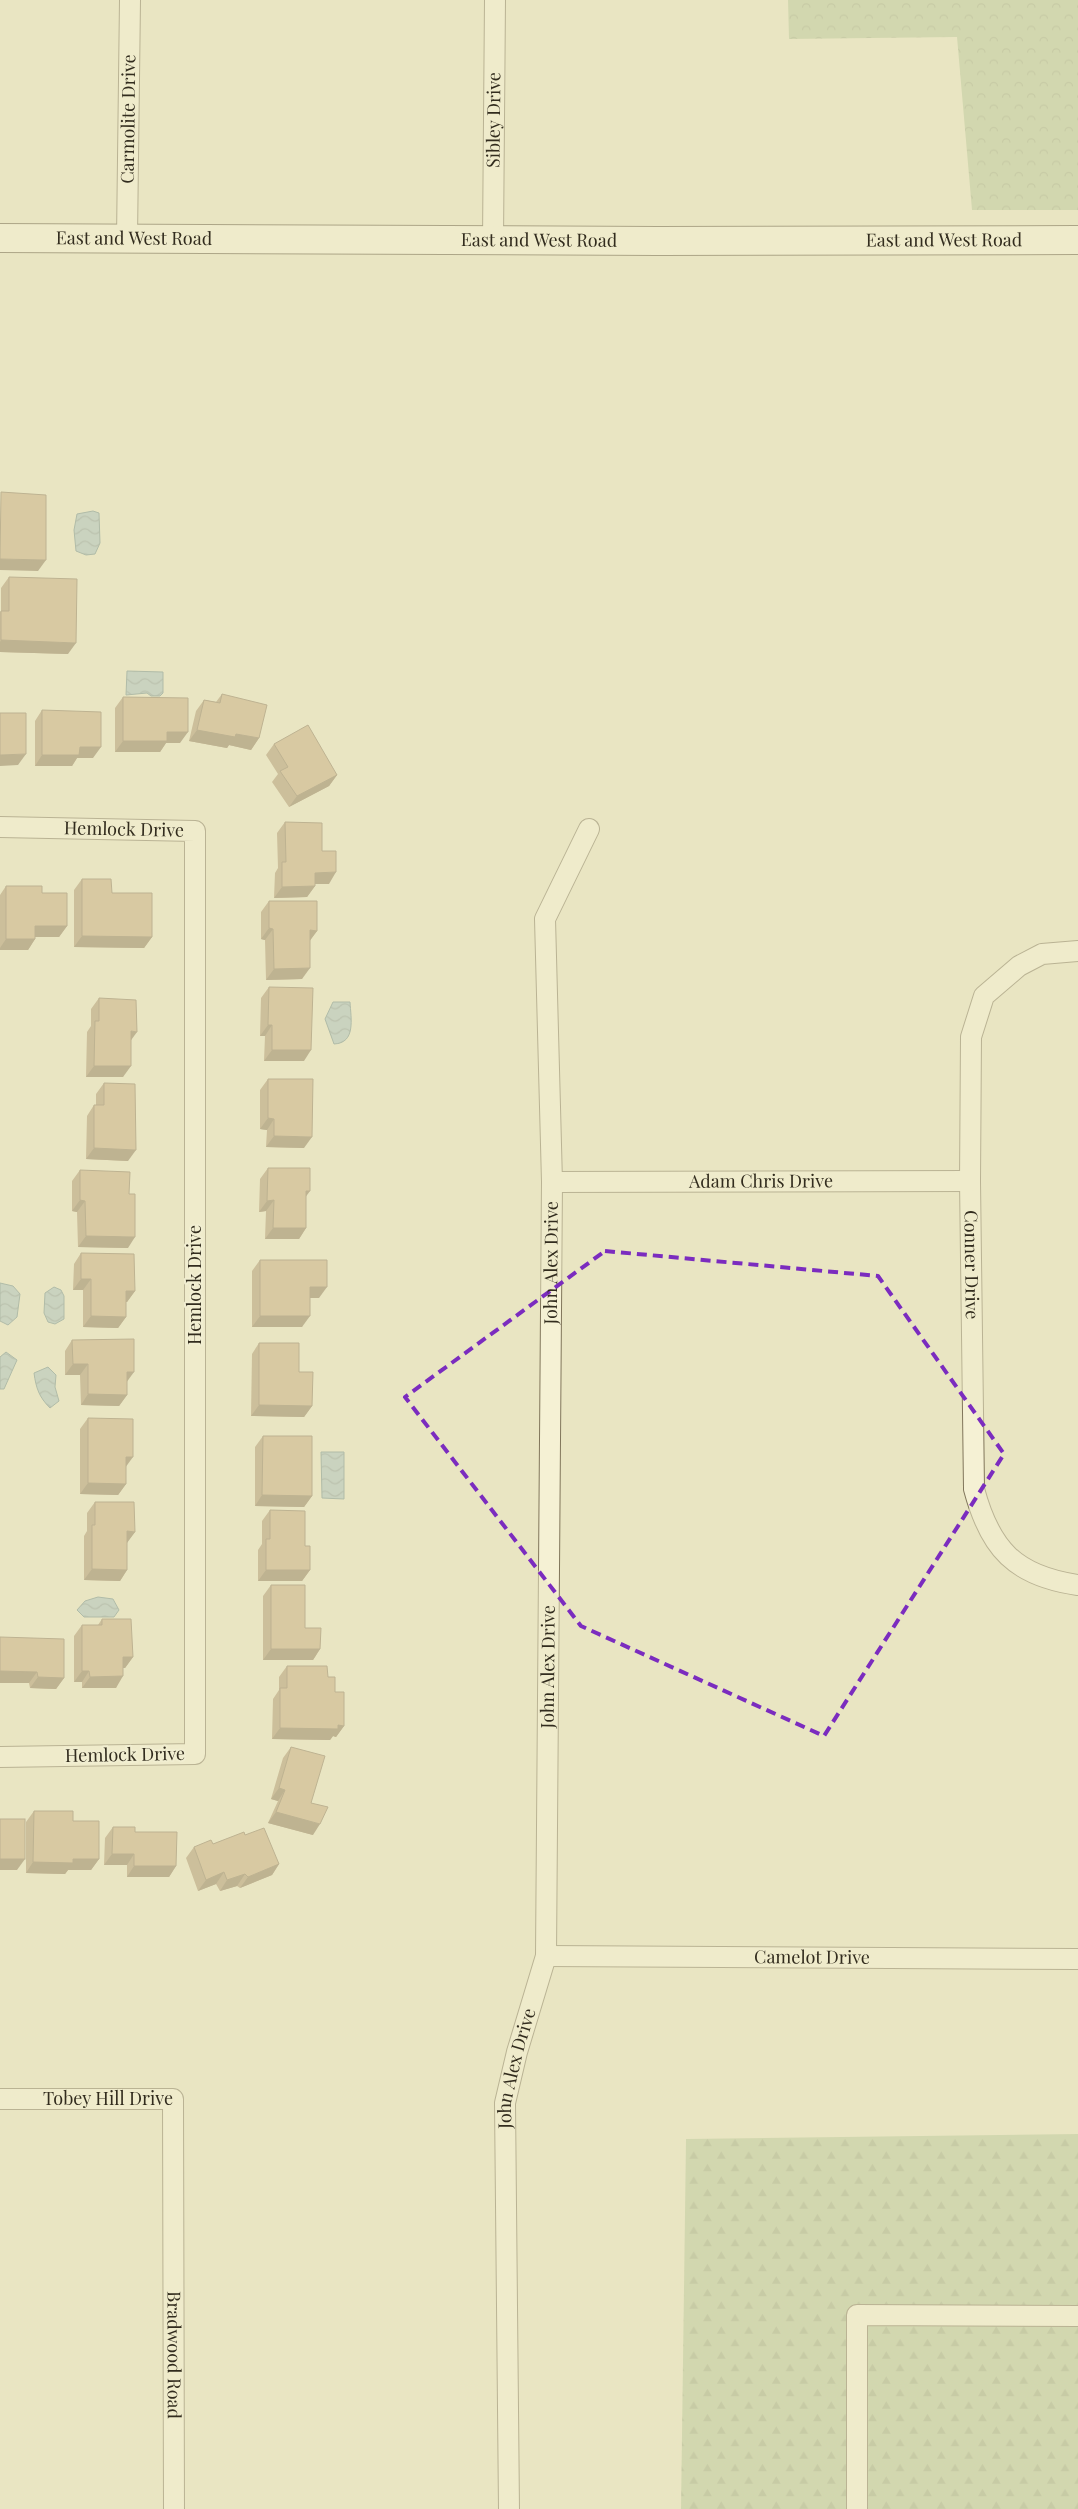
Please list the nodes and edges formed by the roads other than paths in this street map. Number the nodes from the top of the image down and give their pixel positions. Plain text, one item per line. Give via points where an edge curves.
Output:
1 (130, 0) edge
2 (495, 0) edge
3 (0, 238) edge
4 (127, 238) junction
5 (493, 240) junction
6 (1078, 240) edge
7 (0, 828) edge
8 (589, 829) dead end
9 (1078, 951) edge
10 (970, 1181) junction
11 (552, 1182) junction
12 (1078, 1585) edge
13 (8, 1757) edge
14 (546, 1956) junction
15 (1078, 1959) edge
16 (0, 2099) edge
17 (173, 2201) joint
18 (1078, 2316) edge
19 (174, 2509) edge
20 (509, 2509) edge
21 (857, 2509) edge

1 - 4 street, Carmolite Drive
2 - 5 street, Sibley Drive
3 - 4 street, East and West Road
4 - 5 street, East and West Road
5 - 6 street, East and West Road
7 - 13 street, Hemlock Drive via 195,831 195,1754
8 - 11 street, John Alex Drive via 545,919
9 - 10 street, Conner Drive via 1042,954 1019,966 984,996 971,1037
10 - 11 street, Adam Chris Drive
10 - 12 street, Conner Drive via 974,1489 982,1519 1002,1552 1036,1575
11 - 14 street, John Alex Drive
14 - 15 street, Camelot Drive
14 - 20 street, John Alex Drive via 505,2103
16 - 17 street, Tobey Hill Drive via 173,2098
17 - 19 street, Bradwood Road
18 - 21 street via 857,2315

